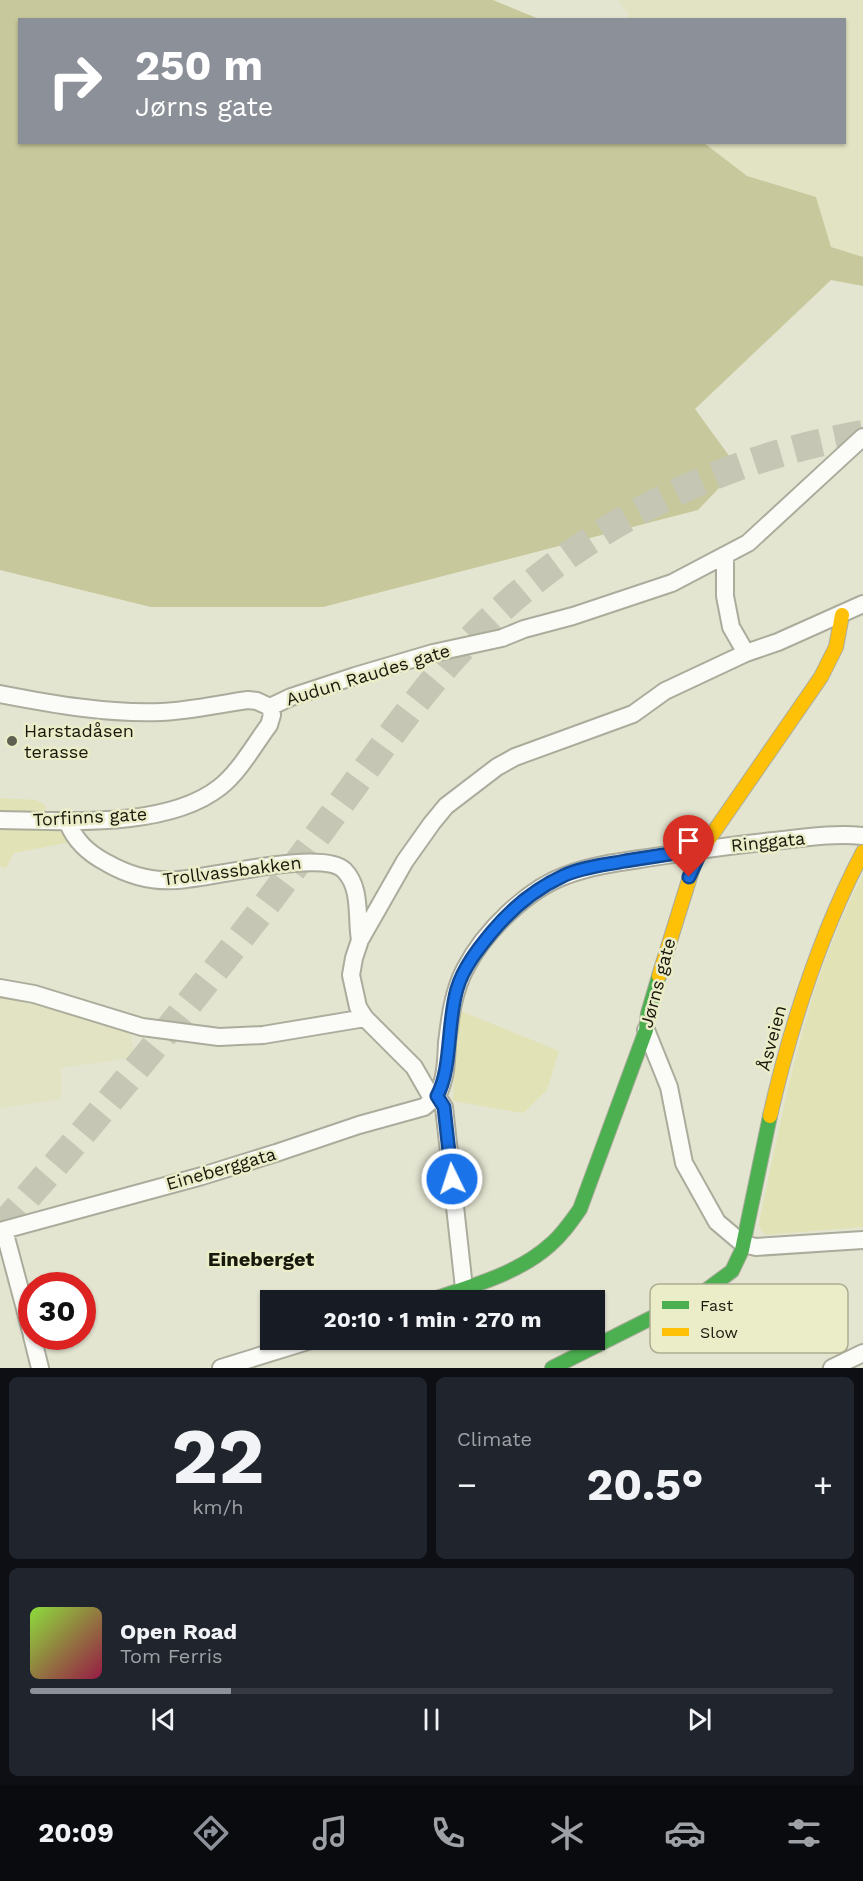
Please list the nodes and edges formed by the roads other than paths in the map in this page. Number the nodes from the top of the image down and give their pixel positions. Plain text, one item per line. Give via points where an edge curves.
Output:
1 (863, 437) edge
2 (725, 556) junction
3 (863, 604) edge
4 (842, 615) junction
5 (746, 653) junction
6 (0, 694) edge
7 (270, 707) junction
8 (0, 820) edge
9 (67, 821) junction
10 (863, 836) edge
11 (702, 849) junction
12 (863, 852) edge
13 (360, 940) junction
14 (0, 988) edge
15 (365, 1018) junction
16 (646, 1030) junction
17 (435, 1098) junction
18 (2, 1231) edge
19 (863, 1240) edge
20 (743, 1244) junction
21 (715, 1284) edge
22 (18, 1287) edge
23 (464, 1288) junction
24 (458, 1290) edge
25 (650, 1318) edge
26 (36, 1350) edge
27 (279, 1350) edge
28 (863, 1353) edge
29 (40, 1368) edge
30 (221, 1368) edge
31 (552, 1368) edge
32 (832, 1368) edge

1 - 2 street, Audun Raudes gate via 748,543
2 - 5 street via 725,596 731,627
2 - 7 street, Audun Raudes gate via 657,588 502,638 355,676
3 - 4 street
4 - 5 street
4 - 11 street, Jørns gate via 836,650 821,677
5 - 13 street via 665,691 633,714 497,767 446,806 432,823 405,861
6 - 7 street, Audun Raudes gate via 138,712 181,711 248,700
7 - 9 street, Torfinns gate via 269,725 242,762 220,787 203,798 149,815
8 - 9 street, Torfinns gate
9 - 13 street, Trollvassbakken via 72,835 93,855 123,871 152,879 177,880 302,862 338,865 355,889
10 - 11 street, Ringgata via 835,834
11 - 16 street, Jørns gate via 689,877 661,966
11 - 17 street, Ringgata via 565,875 515,907 480,946 457,987 445,1075
12 - 20 street, Åsveien via 817,947 800,999
13 - 15 street via 351,975 358,1007
14 - 15 street via 34,994 142,1028 219,1037 263,1035
15 - 17 street via 414,1066
16 - 20 street via 669,1087 684,1163 717,1222
16 - 23 street, Jørns gate via 580,1209 570,1224 540,1254
17 - 18 street, Eineberggata via 416,1109 202,1176
17 - 23 street via 444,1107
18 - 22 street
19 - 20 street via 768,1248
20 - 21 street, Åsveien via 736,1267
23 - 24 street, Jørns gate
25 - 31 street, Åsveien
26 - 29 street
27 - 30 street
28 - 32 street

